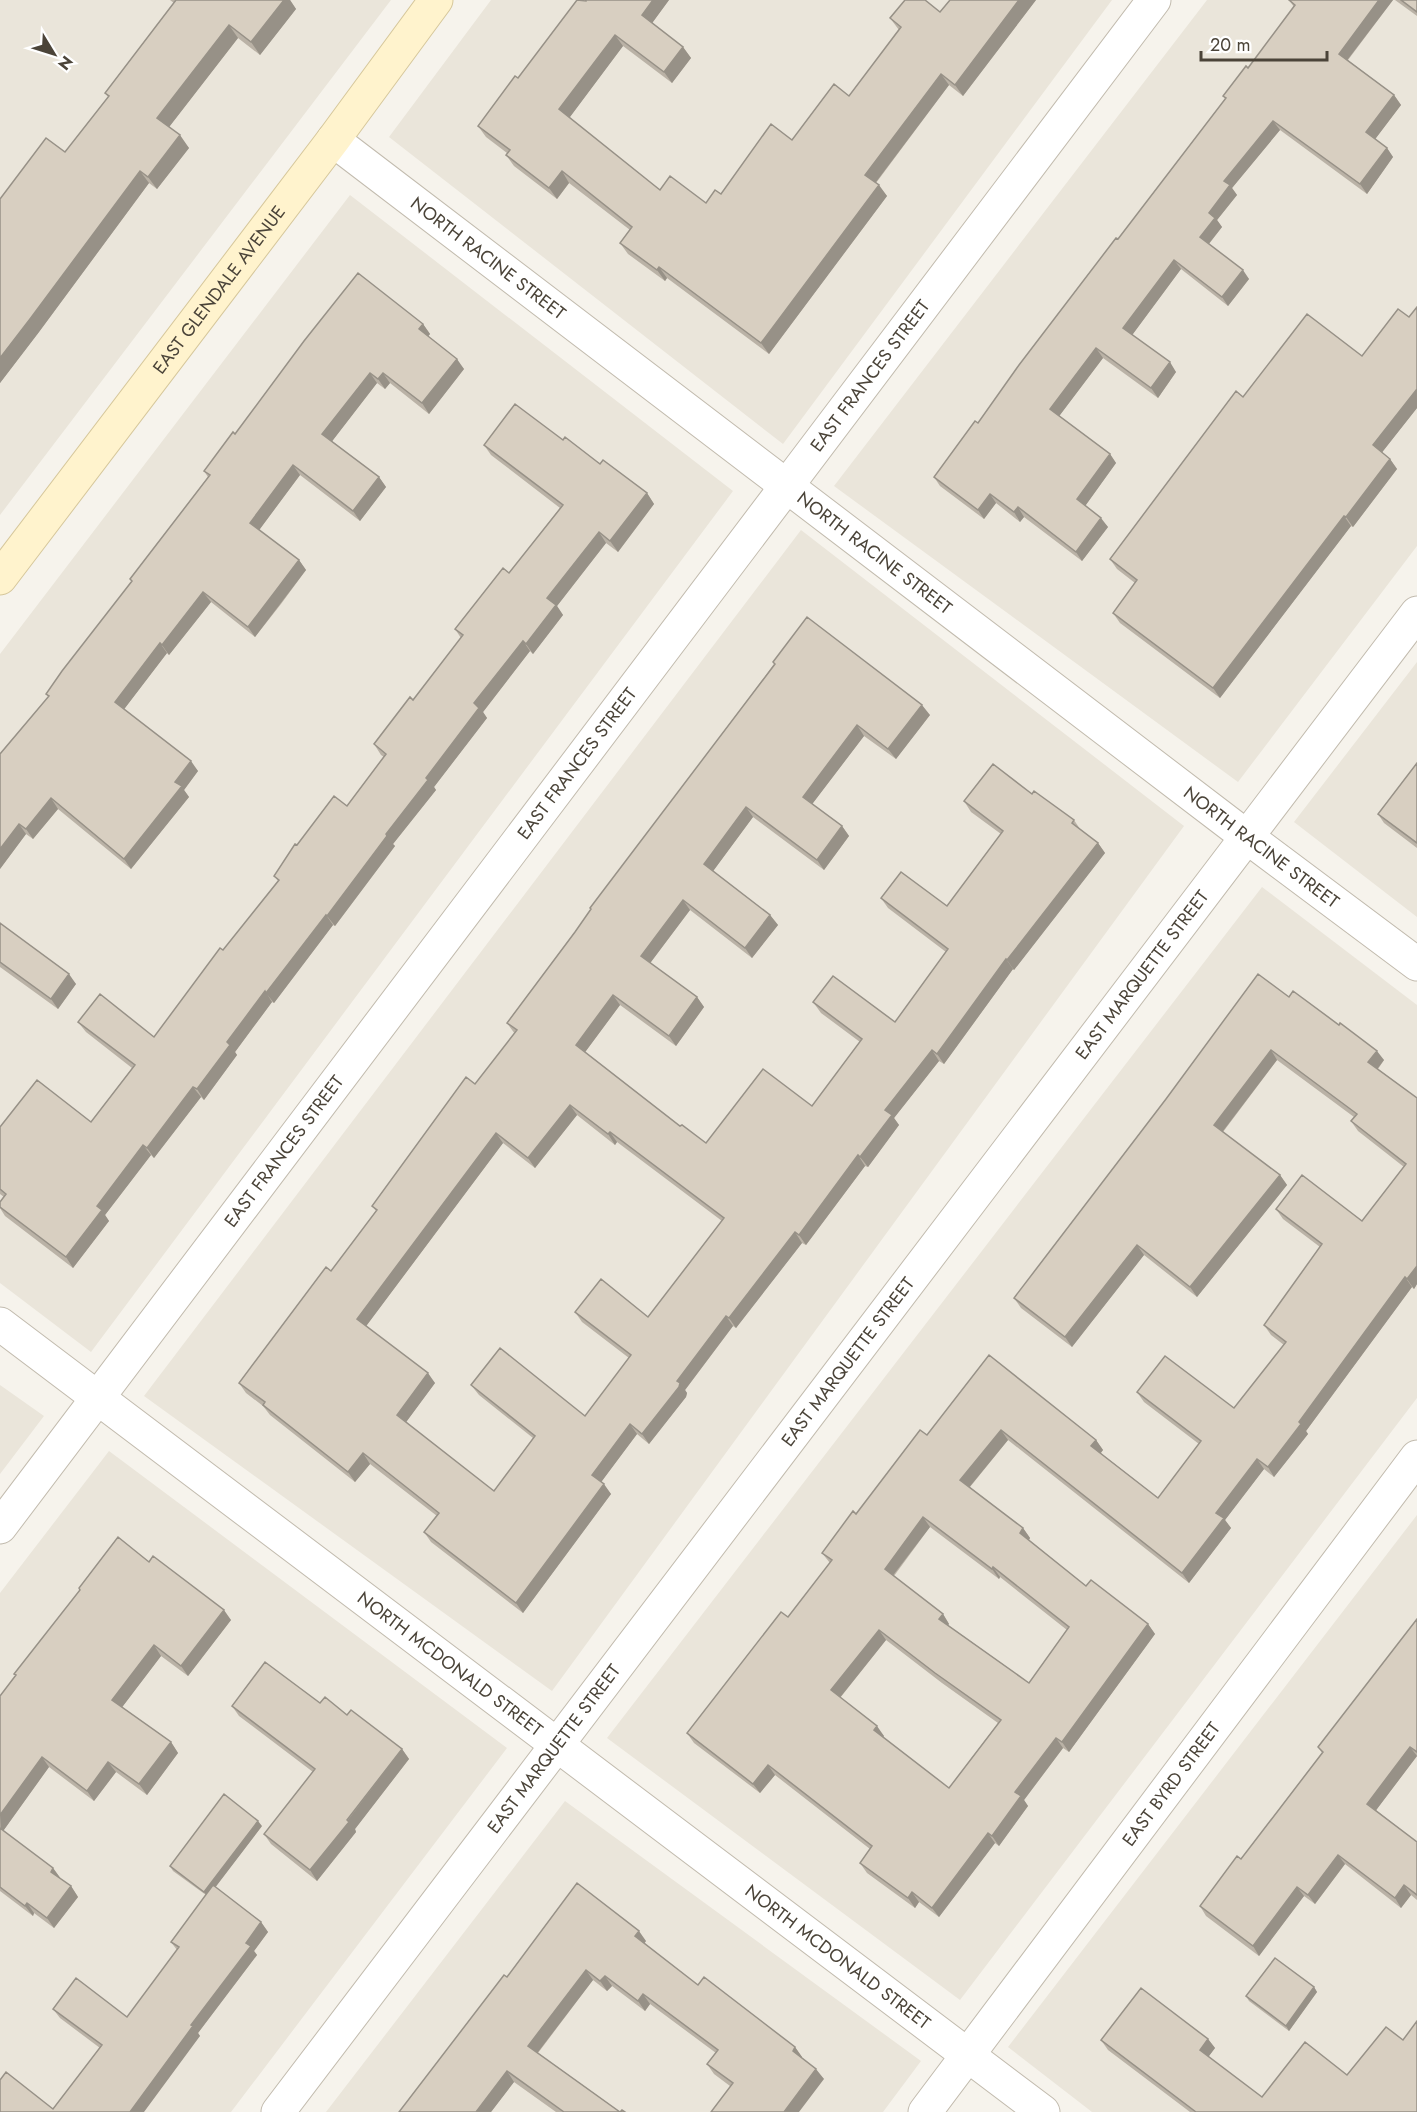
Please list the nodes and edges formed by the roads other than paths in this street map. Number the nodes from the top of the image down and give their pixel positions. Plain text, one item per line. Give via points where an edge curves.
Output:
1 (436, 0) edge
2 (1154, 0) edge
3 (333, 140) junction
4 (788, 485) junction
5 (0, 578) edge
6 (1417, 613) edge
7 (1247, 837) junction
8 (1417, 964) edge
9 (0, 1324) edge
10 (98, 1398) junction
11 (1417, 1457) edge
12 (0, 1527) edge
13 (557, 1745) junction
14 (968, 2055) junction
15 (278, 2112) edge
16 (925, 2112) edge
17 (1043, 2112) edge

1 - 3 street, EAST GLENDALE AVENUE
2 - 4 street, EAST FRANCES STREET
3 - 4 street, NORTH RACINE STREET
3 - 5 street, EAST GLENDALE AVENUE
4 - 7 street, NORTH RACINE STREET
4 - 10 street, EAST FRANCES STREET
6 - 7 street, EAST MARQUETTE STREET
7 - 8 street, NORTH RACINE STREET
7 - 13 street, EAST MARQUETTE STREET
9 - 10 street, NORTH MCDONALD STREET
10 - 12 street, EAST FRANCES STREET
10 - 13 street, NORTH MCDONALD STREET
11 - 14 street, EAST BYRD STREET
13 - 14 street, NORTH MCDONALD STREET
13 - 15 street, EAST MARQUETTE STREET
14 - 16 street, EAST BYRD STREET
14 - 17 street, NORTH MCDONALD STREET

